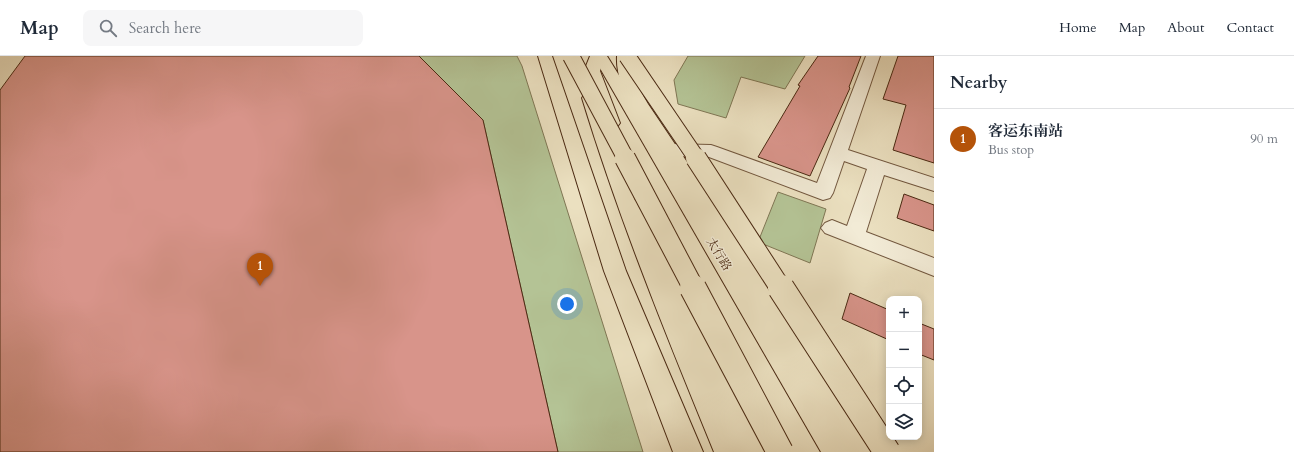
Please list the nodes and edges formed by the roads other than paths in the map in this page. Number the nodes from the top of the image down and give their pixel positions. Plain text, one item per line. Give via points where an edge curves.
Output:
1 (545, 56) edge
2 (572, 56) edge
3 (597, 56) edge
4 (600, 56) edge
5 (624, 56) edge
6 (627, 56) edge
7 (873, 56) edge
8 (584, 80) junction
9 (670, 150) junction
10 (837, 153) junction
11 (878, 166) junction
12 (934, 185) edge
13 (832, 228) dead end
14 (854, 236) junction
15 (934, 267) edge
16 (688, 452) edge
17 (729, 452) edge
18 (753, 452) edge
19 (780, 452) edge
20 (837, 452) edge
21 (865, 452) edge
22 (886, 452) edge

1 - 16 main road via 615,271
2 - 8 main road, bridge
3 - 18 main road via 592,71 673,287
4 - 20 main road, 太行路
5 - 9 main road via 622,63 638,104
6 - 22 main road, bridge
7 - 10 lane
8 - 17 main road, bridge via 612,166 670,316
8 - 19 main road, bridge
9 - 10 lane via 711,151 823,193
9 - 21 main road
10 - 11 lane
11 - 12 lane
11 - 14 lane
13 - 14 lane
14 - 15 lane

